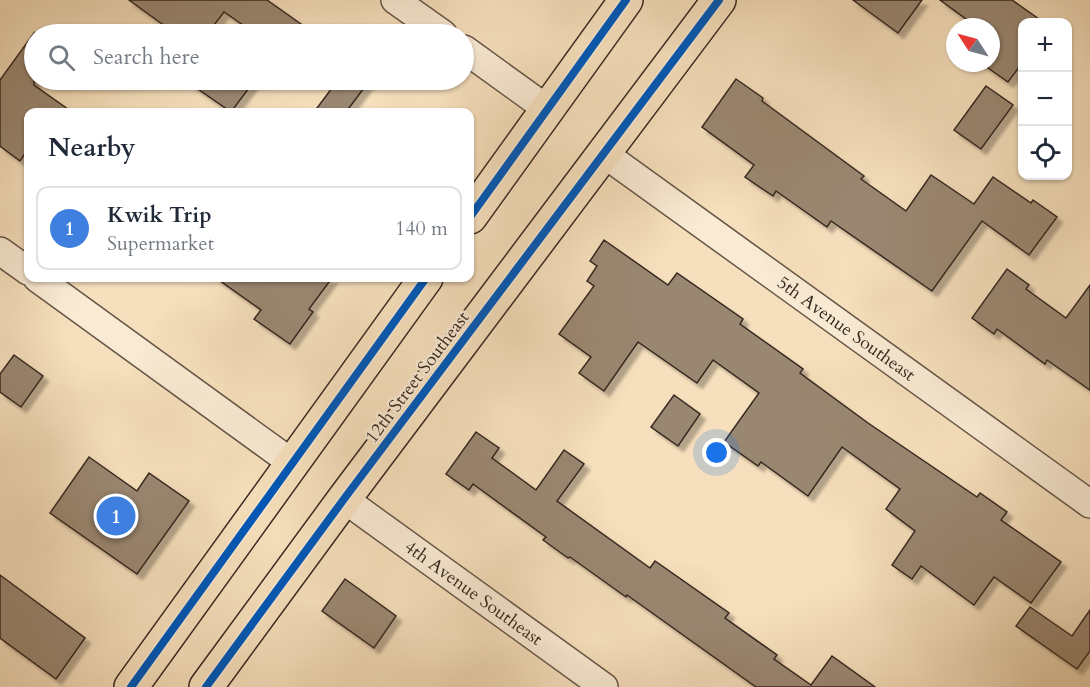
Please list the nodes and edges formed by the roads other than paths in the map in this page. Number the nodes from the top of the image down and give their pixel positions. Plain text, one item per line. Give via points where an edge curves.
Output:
1 (395, 0) edge
2 (626, 0) edge
3 (719, 0) edge
4 (429, 24) edge
5 (474, 56) edge
6 (547, 109) junction
7 (603, 153) junction
8 (474, 211) edge
9 (0, 250) edge
10 (24, 268) edge
11 (43, 282) edge
12 (423, 282) edge
13 (292, 463) junction
14 (344, 499) junction
15 (1090, 504) edge
16 (131, 687) edge
17 (206, 687) edge
18 (604, 687) edge

1 - 4 street
2 - 6 main road
3 - 7 main road, 12th Street Southeast
5 - 6 street
6 - 8 main road
7 - 14 main road, 12th Street Southeast
7 - 15 street, 5th Avenue Southeast
9 - 10 street
11 - 13 street
12 - 13 main road
13 - 16 main road
14 - 17 main road, 12th Street Southeast
14 - 18 street, 4th Avenue Southeast

